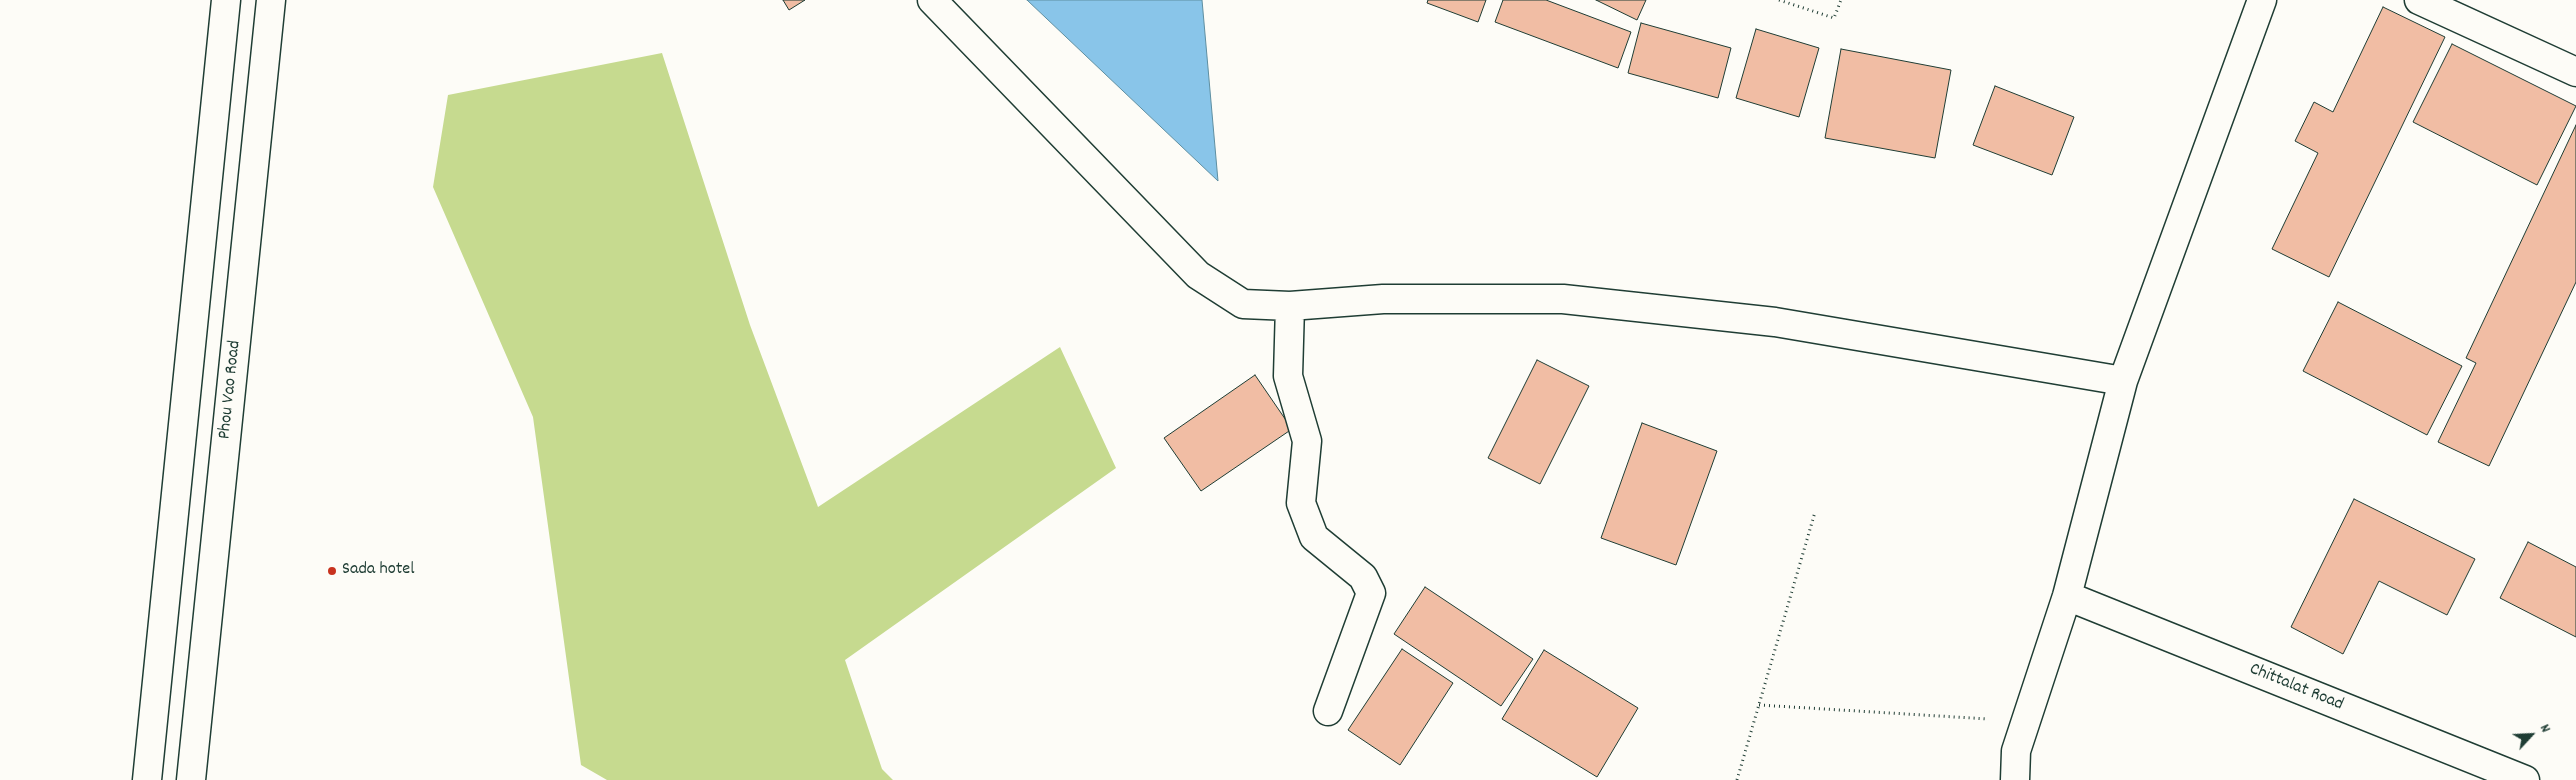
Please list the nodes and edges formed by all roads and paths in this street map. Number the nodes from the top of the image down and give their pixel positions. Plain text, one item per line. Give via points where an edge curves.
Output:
1 (226, 0) edge
2 (271, 0) edge
3 (932, 0) edge
4 (1779, 0) edge
5 (1841, 0) edge
6 (2262, 0) edge
7 (2419, 0) edge
8 (2576, 72) edge
9 (1290, 306) junction
10 (2122, 381) junction
11 (1815, 512) dead end
12 (2067, 596) junction
13 (1759, 706) junction
14 (1328, 711) dead end
15 (2026, 722) junction
16 (147, 780) edge
17 (191, 780) edge
18 (1737, 780) edge
19 (2015, 780) edge
20 (2525, 780) edge

1 - 16 street
2 - 17 street, Phou Vao Road
3 - 9 street via 1198,275 1243,304
4 - 5 path via 1834,18
6 - 10 street
7 - 8 street
9 - 10 street via 1383,299 1563,299 1775,322
9 - 14 street via 1288,376 1307,441 1301,503 1314,538 1363,577 1371,593
10 - 12 street
11 - 13 path
12 - 15 street
12 - 20 street, Chittalat Road
13 - 15 path
13 - 18 path
15 - 19 street via 2016,751

